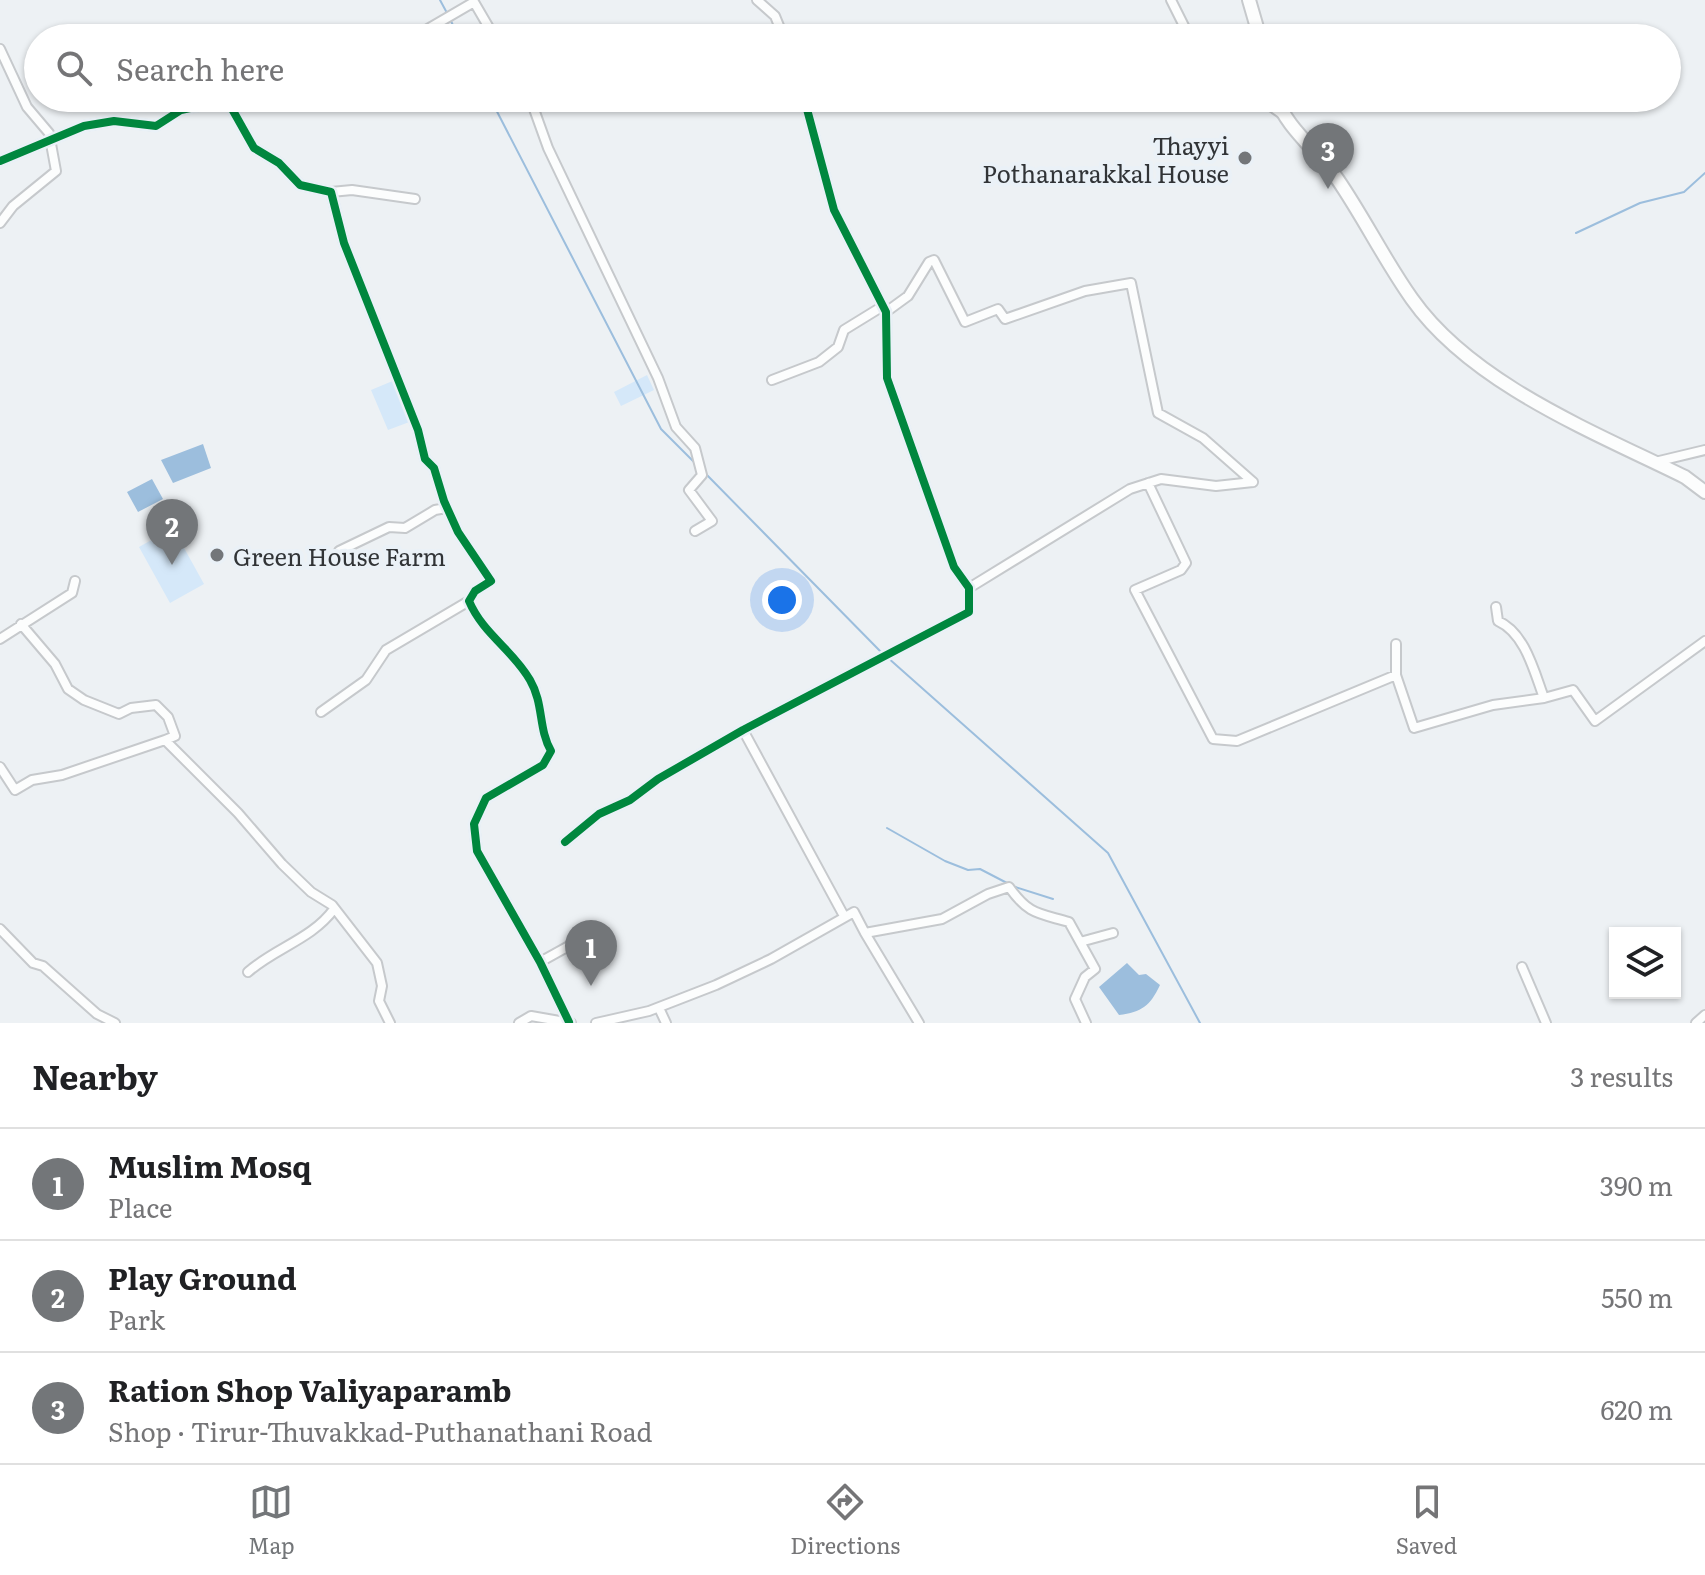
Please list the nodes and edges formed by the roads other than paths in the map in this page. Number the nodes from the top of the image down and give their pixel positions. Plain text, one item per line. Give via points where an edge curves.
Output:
1 (757, 0) edge
2 (1171, 0) edge
3 (1249, 0) edge
4 (436, 24) edge
5 (487, 24) edge
6 (778, 24) edge
7 (1183, 24) edge
8 (1256, 24) edge
9 (0, 49) edge
10 (24, 101) edge
11 (32, 112) edge
12 (178, 112) edge
13 (236, 112) edge
14 (535, 112) edge
15 (808, 112) edge
16 (1279, 112) edge
17 (1282, 112) edge
18 (1283, 115) junction
19 (51, 139) junction
20 (0, 161) edge
21 (331, 192) junction
22 (415, 199) dead end
23 (0, 223) edge
24 (885, 309) junction
25 (772, 380) dead end
26 (1705, 450) edge
27 (1654, 462) junction
28 (1148, 483) junction
29 (1705, 492) edge
30 (446, 508) junction
31 (695, 531) dead end
32 (339, 551) dead end
33 (75, 581) dead end
34 (969, 588) junction
35 (469, 601) junction
36 (1496, 607) dead end
37 (21, 624) junction
38 (0, 639) edge
39 (1705, 641) edge
40 (1396, 644) dead end
41 (1396, 675) junction
42 (1544, 698) junction
43 (321, 712) dead end
44 (743, 730) junction
45 (165, 740) junction
46 (0, 767) edge
47 (565, 842) dead end
48 (334, 909) junction
49 (844, 916) junction
50 (0, 929) edge
51 (865, 933) junction
52 (1113, 933) dead end
53 (576, 942) dead end
54 (1080, 942) junction
55 (540, 962) junction
56 (1522, 967) dead end
57 (248, 972) dead end
58 (659, 1008) junction
59 (1705, 1015) edge
60 (115, 1023) edge
61 (390, 1023) edge
62 (519, 1023) edge
63 (570, 1023) edge
64 (596, 1023) edge
65 (666, 1023) edge
66 (919, 1023) edge
67 (1086, 1023) edge
68 (1546, 1023) edge
69 (1696, 1023) edge

1 - 6 street
2 - 7 street
3 - 8 main road
4 - 5 street via 474,2
9 - 10 street
11 - 19 street
12 - 19 street via 156,126 114,121
13 - 21 street via 254,148 300,185
14 - 31 street via 676,427 695,448 702,475 689,490 712,521
15 - 24 street via 834,210
16 - 18 street
17 - 18 main road
18 - 27 main road via 1330,168 1413,300 1446,335 1549,410
19 - 20 street
19 - 23 street via 56,171
21 - 22 street
21 - 30 street via 370,315
24 - 25 street via 844,330 838,347 819,362
24 - 28 street via 908,296 934,260 965,322 998,309 1005,319 1085,291 1131,283 1158,413 1203,438 1253,482
24 - 34 street via 887,378 954,567
26 - 27 street
27 - 29 main road
28 - 34 street
28 - 41 street via 1186,563 1135,590 1213,739 1237,741
30 - 32 street
30 - 35 street via 491,581
33 - 37 street via 72,593
34 - 44 street via 969,612 960,619
35 - 43 street via 386,650 366,680
35 - 55 street via 479,623 530,680 543,709 542,735 551,751 543,765 486,798 474,824 477,851
36 - 42 street via 1498,621 1509,626 1529,658
37 - 38 street
37 - 45 street via 55,664 68,689 84,700 119,714 156,705 175,736
39 - 42 street via 1595,721 1573,690
40 - 41 street
41 - 42 street via 1414,728 1493,705
44 - 47 street via 599,814
44 - 49 street
45 - 46 street via 32,780 15,790
45 - 48 street via 282,864
48 - 57 street via 306,938
48 - 61 street via 377,963 379,1001
49 - 51 street via 854,912
49 - 58 street via 771,959
50 - 60 street via 33,963
51 - 54 street via 942,919 1009,887 1037,916 1069,922
51 - 66 street
52 - 54 street
53 - 55 street
54 - 67 street via 1095,969 1075,999
55 - 63 street
56 - 68 street
58 - 64 street
58 - 65 street
59 - 69 street
62 - 63 street via 531,1016

